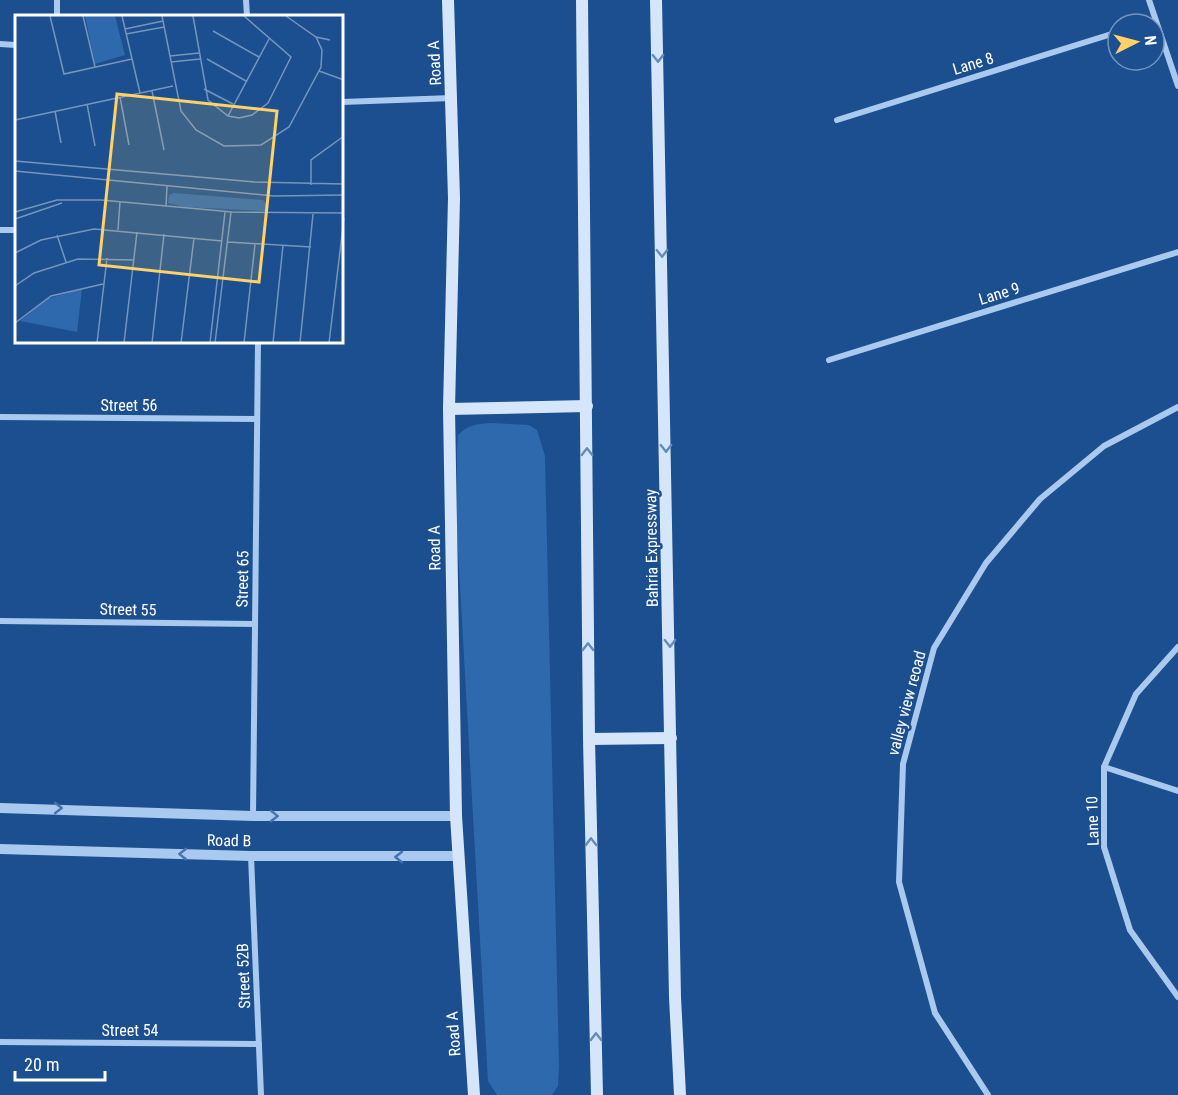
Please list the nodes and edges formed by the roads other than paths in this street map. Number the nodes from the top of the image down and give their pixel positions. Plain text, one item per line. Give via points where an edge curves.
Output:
1 (246, 0) edge
2 (448, 0) edge
3 (582, 0) edge
4 (656, 0) edge
5 (247, 15) edge
6 (1106, 36) edge
7 (0, 44) edge
8 (15, 45) edge
9 (1166, 52) edge
10 (1178, 86) edge
11 (452, 98) junction
12 (344, 102) edge
13 (837, 120) dead end
14 (1178, 252) edge
15 (258, 344) edge
16 (829, 360) dead end
17 (587, 406) junction
18 (1178, 407) edge
19 (449, 409) junction
20 (0, 417) edge
21 (257, 419) junction
22 (0, 621) edge
23 (255, 624) junction
24 (1178, 647) edge
25 (671, 738) junction
26 (589, 739) junction
27 (1104, 767) junction
28 (1178, 791) edge
29 (0, 808) edge
30 (253, 816) junction
31 (456, 816) junction
32 (0, 849) edge
33 (251, 855) junction
34 (457, 856) junction
35 (1178, 997) edge
36 (0, 1042) edge
37 (259, 1044) junction
38 (261, 1095) edge
39 (474, 1095) edge
40 (597, 1095) edge
41 (680, 1095) edge
42 (988, 1095) edge

1 - 5 street
2 - 11 main road, Road A
3 - 17 main road
4 -> 25 main road, Bahria Expressway
6 - 13 street, Lane 8
7 - 8 street
9 - 10 street
11 - 12 street
11 - 19 main road, Road A
14 - 16 street, Lane 9
15 - 21 street, Street 65
17 - 19 main road
26 -> 17 main road
18 - 42 street, valley view reoad via 1104,446 1040,498 986,563 934,648 903,764 899,882 934,1012
19 - 31 main road, Road A
20 - 21 street, Street 56
21 - 23 street, Street 65
22 - 23 street, Street 55
23 - 30 street, Street 65
24 - 27 street, Lane 10 via 1136,694
25 - 26 main road
25 - 41 main road, Bahria Expressway
40 -> 26 main road
27 - 28 street
27 - 35 street, Lane 10 via 1104,847 1130,930
29 -> 30 street, Road B
30 -> 31 street, Road B
31 - 34 main road, Road A
33 -> 32 street, Road B
34 -> 33 street, Road B
33 - 37 street, Street 52B
34 - 39 main road, Road A
36 - 37 street, Street 54
37 - 38 street, Street 52B

